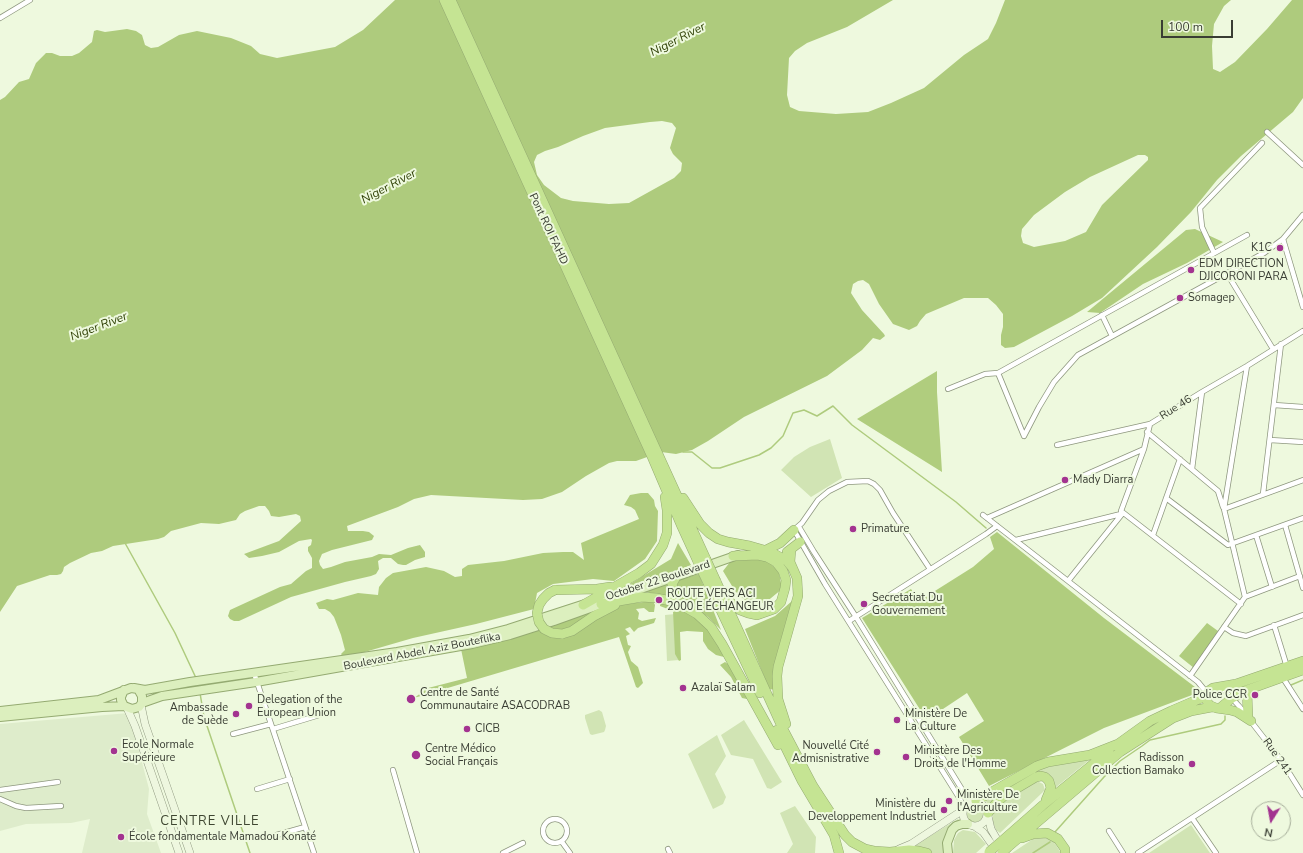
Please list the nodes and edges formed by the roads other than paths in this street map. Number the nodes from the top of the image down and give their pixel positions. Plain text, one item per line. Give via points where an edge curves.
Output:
1 (30, 0) edge
2 (444, 0) edge
3 (451, 0) edge
4 (0, 18) edge
5 (1267, 132) dead end
6 (1262, 143) dead end
7 (1303, 165) edge
8 (1303, 215) edge
9 (1247, 235) dead end
10 (1283, 239) junction
11 (1214, 253) junction
12 (1231, 280) dead end
13 (1303, 307) edge
14 (1102, 315) junction
15 (1303, 330) edge
16 (1112, 336) junction
17 (1281, 344) junction
18 (1273, 349) junction
19 (1247, 366) junction
20 (998, 373) junction
21 (948, 389) dead end
22 (1202, 392) junction
23 (1274, 405) junction
24 (1303, 407) edge
25 (1150, 424) junction
26 (1147, 432) junction
27 (1270, 440) junction
28 (1303, 442) edge
29 (1058, 445) dead end
30 (1144, 449) junction
31 (1180, 459) junction
32 (658, 462) junction
33 (1192, 469) junction
34 (1303, 480) edge
35 (1264, 494) junction
36 (1166, 498) junction
37 (1224, 509) junction
38 (1122, 513) junction
39 (1303, 518) edge
40 (1284, 524) junction
41 (997, 526) junction
42 (796, 528) junction
43 (1153, 535) junction
44 (1256, 535) junction
45 (803, 540) junction
46 (1016, 540) junction
47 (1232, 544) junction
48 (766, 550) junction
49 (791, 550) junction
50 (778, 555) junction
51 (733, 556) junction
52 (792, 567) junction
53 (930, 569) junction
54 (677, 575) junction
55 (1300, 576) junction
56 (1068, 581) junction
57 (714, 583) junction
58 (619, 584) junction
59 (1272, 587) junction
60 (1303, 588) edge
61 (622, 595) junction
62 (1245, 597) junction
63 (676, 602) junction
64 (582, 604) junction
65 (601, 604) junction
66 (1241, 604) junction
67 (1303, 615) edge
68 (856, 616) junction
69 (702, 619) junction
70 (849, 621) junction
71 (1274, 625) junction
72 (1224, 627) junction
73 (1303, 661) edge
74 (1287, 667) junction
75 (1303, 670) edge
76 (254, 673) junction
77 (1190, 676) junction
78 (1283, 678) junction
79 (256, 682) junction
80 (134, 688) junction
81 (124, 690) junction
82 (1247, 690) junction
83 (1214, 691) junction
84 (141, 704) junction
85 (1222, 704) junction
86 (125, 707) junction
87 (1303, 709) edge
88 (0, 711) edge
89 (326, 713) dead end
90 (0, 718) edge
91 (1249, 719) junction
92 (272, 727) junction
93 (233, 734) dead end
94 (1118, 744) junction
95 (797, 756) junction
96 (1280, 760) junction
97 (794, 766) junction
98 (393, 770) dead end
99 (290, 779) junction
100 (58, 782) dead end
101 (257, 789) dead end
102 (0, 790) edge
103 (1303, 795) edge
104 (0, 799) edge
105 (975, 802) junction
106 (1043, 805) junction
107 (61, 806) dead end
108 (964, 809) junction
109 (988, 815) junction
110 (1192, 818) junction
111 (970, 825) junction
112 (305, 827) junction
113 (1108, 831) dead end
114 (834, 835) junction
115 (266, 838) dead end
116 (562, 842) junction
117 (852, 842) junction
118 (523, 843) dead end
119 (1007, 847) edge
120 (891, 852) junction
121 (178, 853) edge
122 (190, 853) edge
123 (314, 853) edge
124 (417, 853) edge
125 (503, 853) edge
126 (570, 853) edge
127 (839, 853) edge
128 (843, 853) edge
129 (867, 853) edge
130 (927, 853) edge
131 (948, 853) edge
132 (992, 853) edge
133 (1065, 853) edge
134 (1123, 853) edge
135 (1138, 853) edge
136 (1216, 853) edge

1 - 4 street
2 - 32 highway, Pont ROI FAHD
3 - 32 highway
5 - 7 street
6 - 11 street via 1200,208 1202,228
8 - 10 street
9 - 11 street
10 - 13 street
10 - 16 street via 1264,254
11 - 14 street
12 - 18 street
14 - 16 street
14 - 20 street
15 - 17 street, Rue 46
16 - 20 street via 1078,355 1054,382 1024,436
17 - 18 street, Rue 46
17 - 23 street
18 - 19 street, Rue 46
19 - 22 street, Rue 46
19 - 37 street
20 - 21 street via 985,374
22 - 25 street, Rue 46
22 - 33 street
23 - 24 street
23 - 27 street
25 - 26 street, Rue 46
25 - 29 street
26 - 30 street, Rue 46
26 - 31 street
27 - 28 street
27 - 35 street
30 - 38 street, Rue 46
30 - 41 street via 985,516
31 - 33 street
31 - 36 street
32 - 48 highway via 700,524 710,534 728,542
32 - 57 highway, bridge
32 - 58 highway via 666,500 667,533 651,564
33 - 37 street via 1218,491
34 - 35 street
35 - 37 street
36 - 43 street
36 - 47 street via 1228,545
37 - 47 street
38 - 43 street
38 - 46 street
38 - 56 street
39 - 40 street
40 - 44 street
40 - 55 street
41 - 46 street
41 - 53 street
42 - 45 street
42 - 48 highway via 780,543
42 - 53 street via 818,500 829,491 847,482 868,481 880,490
43 - 66 street
44 - 47 street
44 - 59 street
45 - 49 highway
45 - 68 street
45 - 70 street via 825,584
46 - 56 street
47 - 62 street
48 - 50 highway
48 - 51 main road, October 22 Boulevard via 749,551
49 - 50 highway
49 - 52 highway
50 - 52 highway
51 - 54 main road, October 22 Boulevard
51 - 57 highway via 758,555 776,562 786,580 781,602 766,613 748,613 731,603
52 - 95 highway via 797,578 798,596 778,667 776,685
53 - 68 street
54 - 61 main road, October 22 Boulevard
54 - 63 highway via 672,584
55 - 59 street
55 - 60 street
56 - 77 street
57 - 95 highway
57 - 97 highway
58 - 64 highway
58 - 69 highway, bridge via 597,589 555,590 543,598 539,605 539,622 544,630 562,634 572,631 614,605 652,600 669,603
59 - 62 street
61 - 64 main road, October 22 Boulevard
61 - 65 main road, Boulevard Abdel Aziz Bouteflika
62 - 66 street
63 - 65 highway via 642,597
63 - 69 highway
64 - 76 main road, Boulevard Abdel Aziz Bouteflika via 469,639
65 - 79 main road, Boulevard Abdel Aziz Bouteflika via 554,621 472,644
66 - 72 street
67 - 71 street
68 - 70 street
68 - 105 street via 966,796
69 - 97 highway via 711,627 722,644 786,759
70 - 108 street
71 - 72 street via 1246,636 1233,633
71 - 74 street
72 - 77 street
73 - 74 highway
74 - 83 highway
75 - 78 highway
76 - 79 street
76 - 80 main road, Boulevard Abdel Aziz Bouteflika via 145,690
77 - 83 street
78 - 82 highway
78 - 87 street
79 - 84 main road, Boulevard Abdel Aziz Bouteflika via 162,696
79 - 92 street
80 - 81 main road
80 - 84 main road via 142,696
81 - 86 main road via 121,696
81 - 88 main road via 99,700
82 - 85 highway
82 - 91 highway
83 - 85 highway via 1227,695
83 - 85 highway via 1207,702
83 - 94 highway via 1157,718
84 - 86 main road via 135,709
84 - 122 main road via 145,724
85 - 91 street, Rue 241
85 - 91 highway
85 - 119 highway via 1173,718 1120,752
86 - 90 main road via 102,706
86 - 121 main road via 135,726
89 - 92 street
91 - 96 street, Rue 241
92 - 93 street
92 - 99 street
94 - 105 highway via 1090,755 1037,766
94 - 106 highway
95 - 117 highway via 836,823
96 - 103 street, Rue 241
96 - 110 street
97 - 114 highway
98 - 124 street
99 - 101 street
99 - 112 street
100 - 102 street
104 - 107 street via 26,808
105 - 108 main road via 968,804
105 - 109 main road via 984,805
106 - 109 highway via 1051,788 1049,781 1041,776 1004,796
106 - 119 highway
108 - 111 main road via 964,819
108 - 120 main road via 911,844
109 - 111 main road via 985,822 980,825
109 - 119 main road via 991,829
110 - 135 street
110 - 136 street
111 - 131 main road via 962,824 952,830 947,843
111 - 132 main road via 983,832
112 - 115 street
112 - 123 street
113 - 134 street
114 - 127 highway
114 - 128 main road
116 - 116 street via 567,835 565,825 558,819 548,820 542,828 544,838 550,843
116 - 126 street
117 - 120 highway via 874,852
117 - 129 main road
118 - 125 street
119 - 132 highway, bridge
119 - 133 highway via 1033,834 1047,833 1058,839
120 - 130 highway via 909,850

